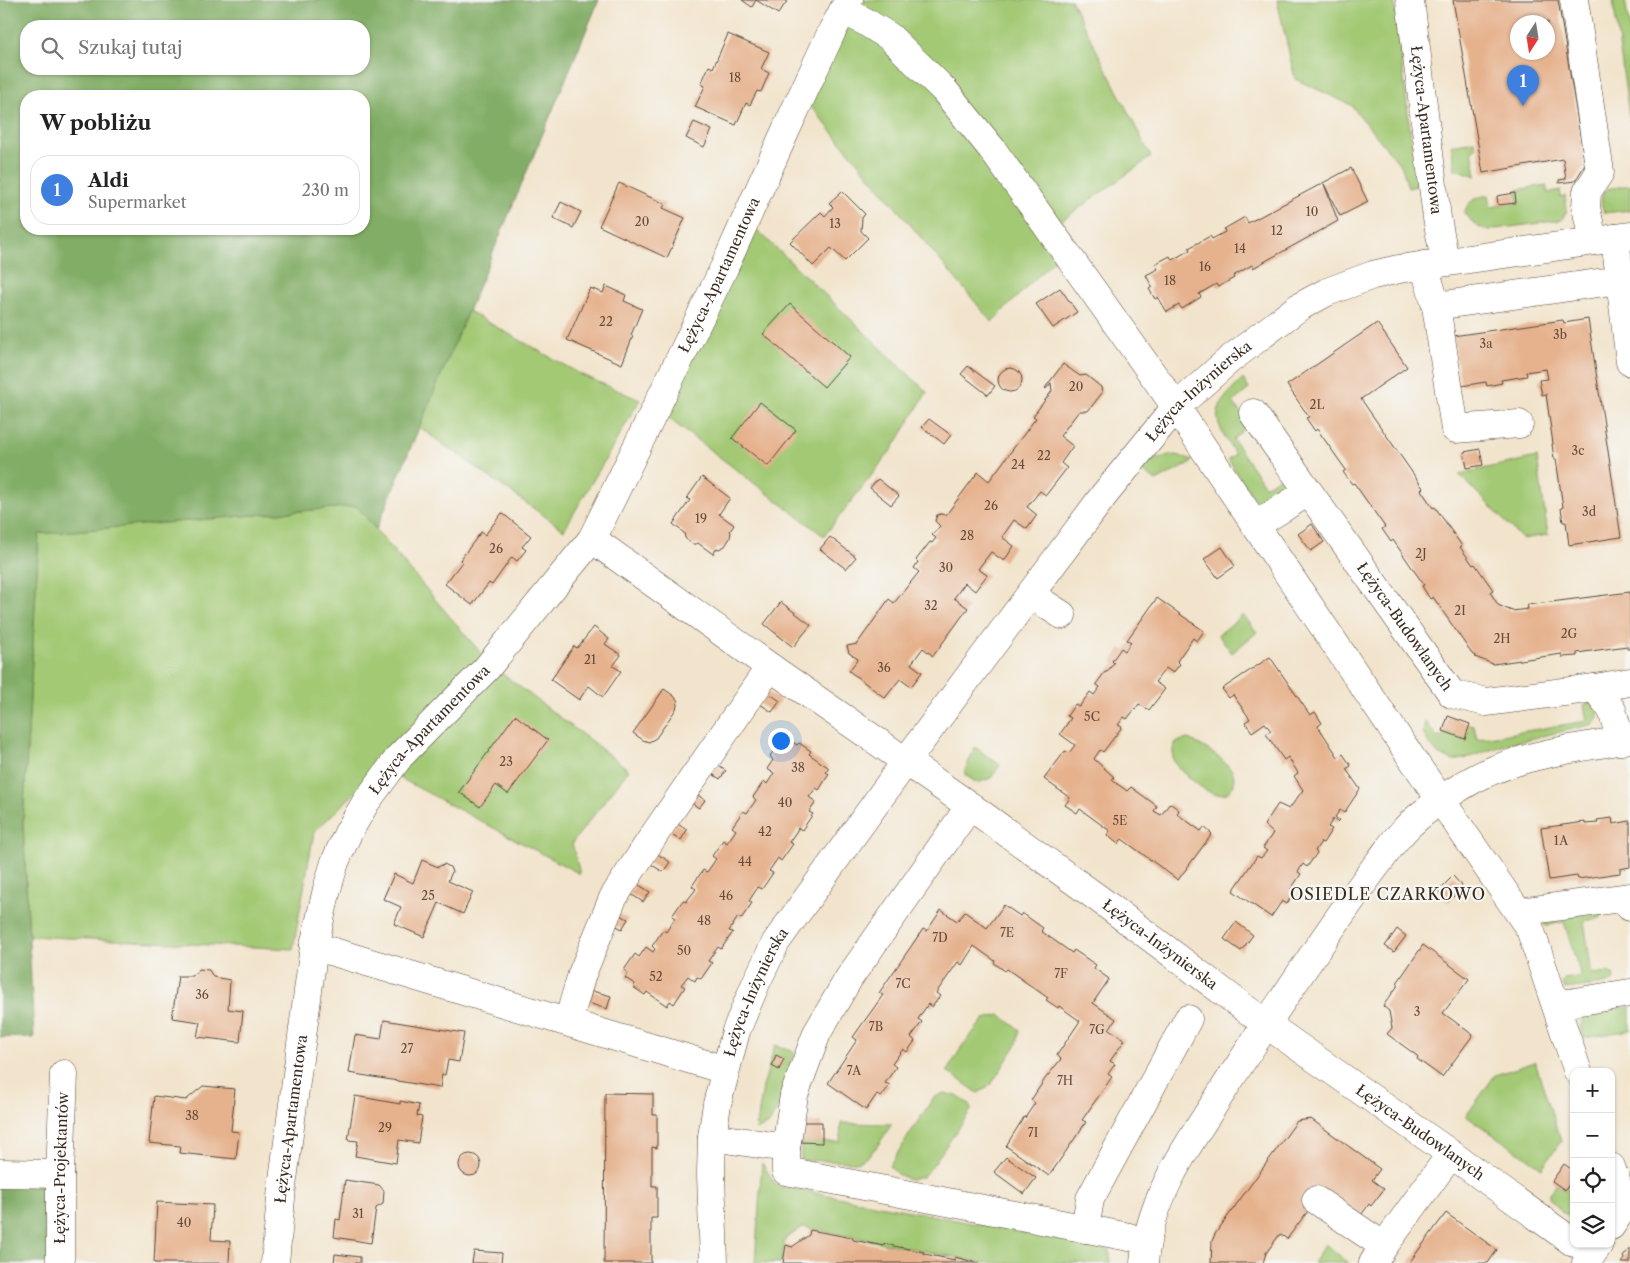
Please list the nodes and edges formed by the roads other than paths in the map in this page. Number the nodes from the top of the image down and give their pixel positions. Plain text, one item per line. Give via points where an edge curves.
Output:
1 (1410, 0) edge
2 (1574, 0) edge
3 (846, 5) edge
4 (1613, 238) edge
5 (1435, 263) junction
6 (1619, 280) junction
7 (1436, 306) junction
8 (1630, 362) edge
9 (1176, 407) junction
10 (1253, 413) dead end
11 (1519, 424) dead end
12 (1308, 492) junction
13 (1256, 525) junction
14 (592, 539) junction
15 (1031, 594) junction
16 (1062, 615) dead end
17 (770, 667) junction
18 (1630, 682) edge
19 (1595, 688) junction
20 (1626, 740) edge
21 (906, 761) junction
22 (1441, 800) junction
23 (970, 806) junction
24 (1630, 907) edge
25 (1519, 912) junction
26 (314, 946) junction
27 (1630, 994) edge
28 (1556, 1005) junction
29 (1188, 1019) dead end
30 (568, 1022) junction
31 (1266, 1024) junction
32 (1577, 1068) edge
33 (725, 1070) junction
34 (64, 1074) dead end
35 (712, 1137) junction
36 (786, 1148) junction
37 (1452, 1154) junction
38 (0, 1173) edge
39 (60, 1174) junction
40 (1615, 1183) edge
41 (1316, 1200) dead end
42 (1622, 1210) edge
43 (1085, 1229) junction
44 (1129, 1238) dead end
45 (1585, 1250) edge
46 (1379, 1254) edge
47 (60, 1263) edge
48 (275, 1263) edge
49 (714, 1263) edge
50 (1144, 1263) edge

1 - 5 street, Łężyca-Apartamentowa via 1437,218
2 - 4 street via 1600,172 1587,192 1586,207
3 - 9 street, Łężyca-Apartamentowa via 890,37 944,90 992,149
3 - 14 street, Łężyca-Apartamentowa via 724,268
4 - 5 street, Łężyca-Inżynierska
4 - 6 street
5 - 7 street, Łężyca-Apartamentowa
5 - 9 street, Łężyca-Inżynierska via 1373,275 1306,303 1264,332
6 - 7 street
6 - 8 street
7 - 11 street, Łężyca-Apartamentowa via 1455,429
9 - 13 street
9 - 15 street, Łężyca-Inżynierska via 1104,495
10 - 12 street, Łężyca-Budowlanych
12 - 13 street
12 - 19 street, Łężyca-Budowlanych via 1452,694 1486,702
13 - 22 street
14 - 17 street
14 - 26 street, Łężyca-Apartamentowa via 486,669 400,756 366,802 335,862
15 - 16 street
15 - 21 street, Łężyca-Inżynierska
17 - 21 street
17 - 30 street via 613,898 582,974
18 - 19 street, Łężyca-Budowlanych
19 - 20 street via 1612,710
20 - 22 street via 1582,746 1516,762 1484,774
21 - 23 street, Łężyca-Inżynierska
21 - 33 street, Łężyca-Inżynierska via 776,942 736,1031
22 - 25 street
22 - 31 street via 1400,834
23 - 31 street, Łężyca-Inżynierska
23 - 36 street via 849,978 817,1033 794,1095
24 - 25 street via 1629,897
25 - 28 street via 1530,929
26 - 30 street
26 - 48 street, Łężyca-Apartamentowa
27 - 28 street
28 - 32 street
29 - 43 street via 1090,1199
30 - 33 street
31 - 37 street, Łężyca-Budowlanych
31 - 50 street via 1174,1166 1152,1223
33 - 35 street, Łężyca-Inżynierska
34 - 39 street, Łężyca-Projektantów
35 - 36 street
35 - 49 street, Łężyca-Inżynierska
36 - 43 street via 786,1170
37 - 45 street, Łężyca-Budowlanych
37 - 46 street
38 - 39 street
39 - 47 street, Łężyca-Projektantów
40 - 42 street
41 - 46 street
43 - 44 street

